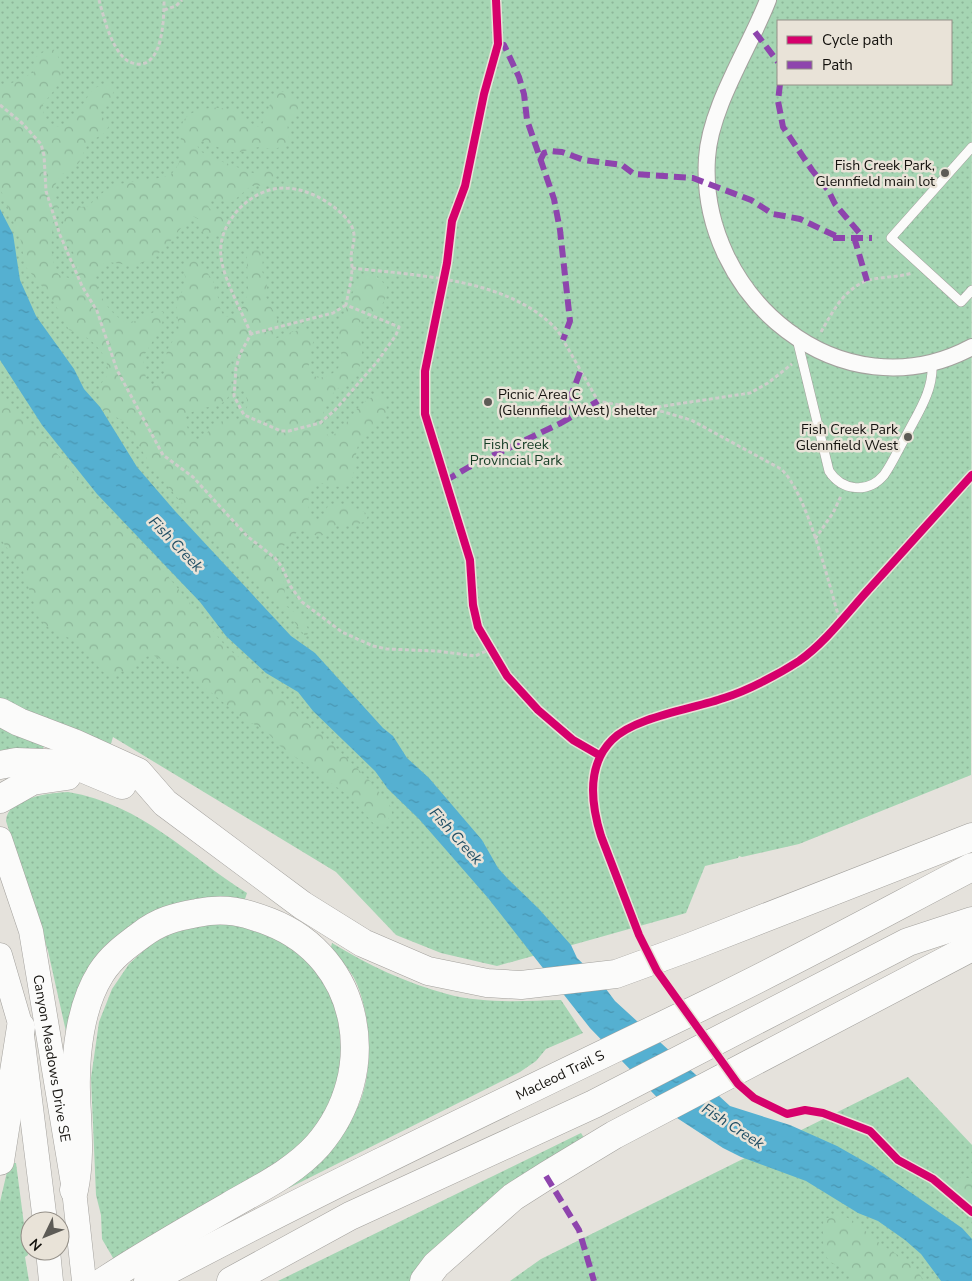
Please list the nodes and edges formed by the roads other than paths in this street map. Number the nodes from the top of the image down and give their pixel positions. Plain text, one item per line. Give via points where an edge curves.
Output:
1 (768, 0) edge
2 (972, 147) edge
3 (972, 290) edge
4 (797, 339) junction
5 (972, 347) edge
6 (932, 363) junction
7 (0, 712) edge
8 (0, 765) edge
9 (96, 773) junction
10 (0, 799) edge
11 (165, 803) junction
12 (972, 837) edge
13 (0, 839) edge
14 (972, 867) edge
15 (972, 921) edge
16 (972, 947) edge
17 (0, 955) edge
18 (21, 1027) junction
19 (0, 1162) edge
20 (74, 1190) junction
21 (44, 1211) edge
22 (49, 1261) edge
23 (51, 1281) edge
24 (84, 1281) edge
25 (104, 1281) edge
26 (148, 1281) edge
27 (231, 1281) edge
28 (424, 1281) edge

1 - 4 street via 710,137 706,174 713,219 729,264 760,307
2 - 3 lane via 890,238 962,302
4 - 6 street via 826,354 874,366 899,369
4 - 6 lane via 825,462 833,478 845,486 866,487 884,475 928,393
5 - 6 street
7 - 11 highway via 138,772
8 - 9 highway via 16,762 72,764
9 - 10 highway via 32,781
9 - 11 highway
11 - 12 highway via 302,905 363,943 428,971 487,983 521,985 616,974
13 - 20 main road, Canyon Meadows Drive SE via 31,930
14 - 26 highway, Macleod Trail S via 714,1000 255,1224
15 - 27 highway via 908,942 594,1104 350,1216
16 - 28 highway via 614,1135 513,1197 436,1265
17 - 18 main road, Canyon Meadows Drive SE
18 - 19 highway
18 - 21 main road, Canyon Meadows Drive SE
20 - 24 main road, Canyon Meadows Drive SE
20 - 25 highway via 79,1167 76,1089 79,1042 88,1000 100,973 114,955 154,925 169,918 209,910 243,911 290,929 316,951 336,979 352,1015 355,1038 356,1062 335,1121 317,1145 289,1171
22 - 23 main road

